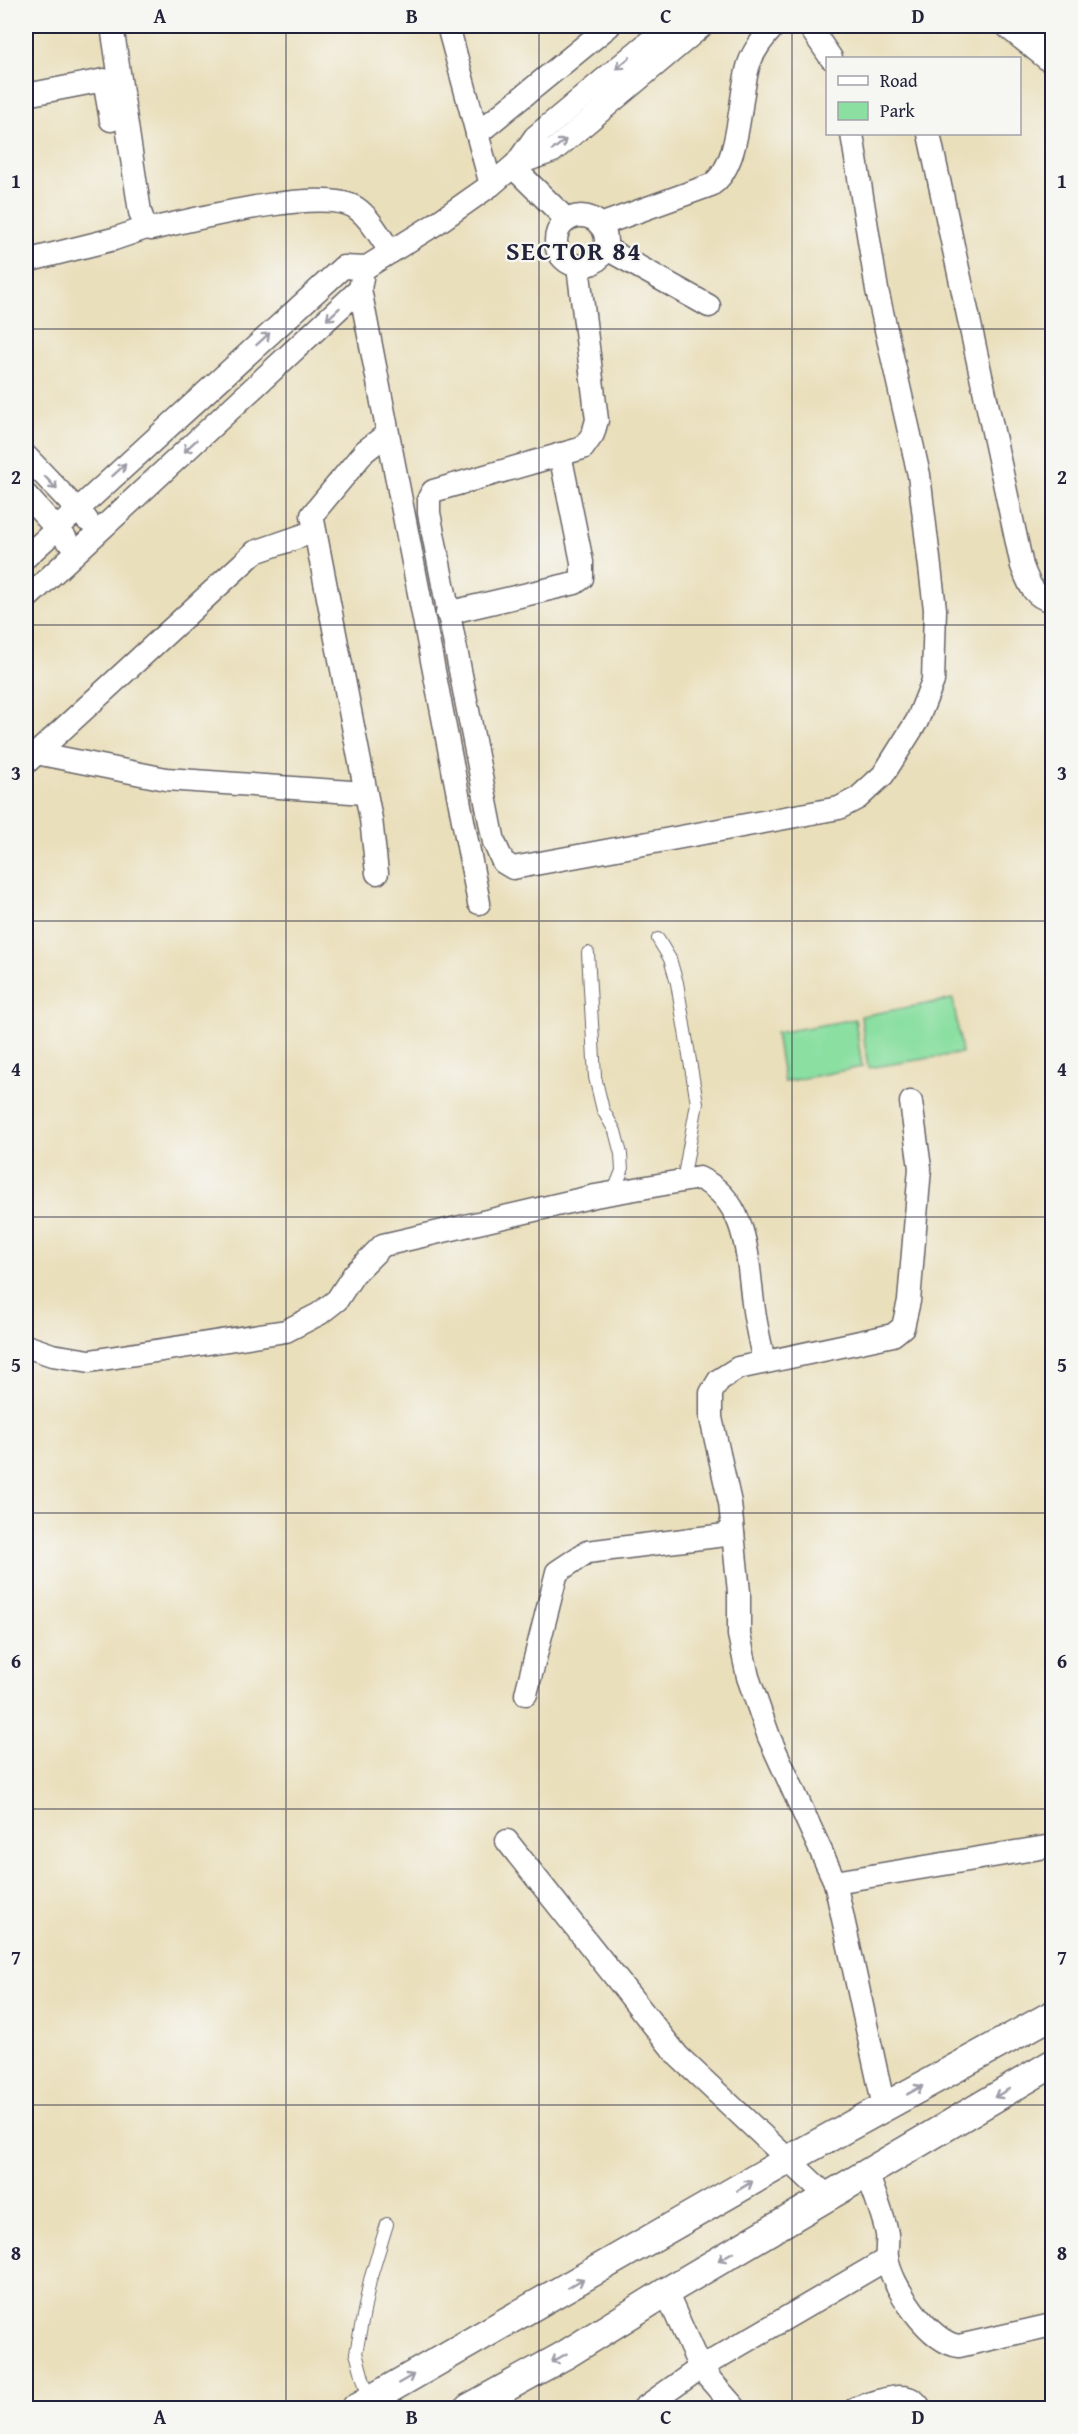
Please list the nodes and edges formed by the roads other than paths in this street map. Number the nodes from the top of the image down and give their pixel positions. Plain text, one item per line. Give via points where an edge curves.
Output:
1 (112, 26) edge
2 (448, 26) edge
3 (609, 26) edge
4 (668, 26) edge
5 (774, 26) edge
6 (809, 26) edge
7 (1011, 26) edge
8 (696, 27) edge
9 (830, 57) edge
10 (1053, 58) edge
11 (26, 95) edge
12 (477, 134) junction
13 (852, 135) edge
14 (929, 135) edge
15 (514, 165) junction
16 (491, 185) junction
17 (567, 220) junction
18 (600, 225) junction
19 (138, 230) junction
20 (605, 248) junction
21 (391, 252) junction
22 (26, 261) edge
23 (578, 266) junction
24 (362, 278) junction
25 (709, 306) dead end
26 (387, 434) junction
27 (560, 454) junction
28 (26, 456) edge
29 (26, 495) edge
30 (76, 509) junction
31 (55, 528) junction
32 (98, 532) junction
33 (313, 532) junction
34 (77, 551) junction
35 (26, 557) edge
36 (26, 599) edge
37 (1053, 601) edge
38 (447, 613) junction
39 (31, 758) edge
40 (365, 793) junction
41 (377, 873) dead end
42 (479, 903) dead end
43 (658, 939) dead end
44 (588, 953) dead end
45 (911, 1101) dead end
46 (683, 1181) junction
47 (614, 1193) junction
48 (26, 1346) edge
49 (764, 1362) junction
50 (733, 1534) junction
51 (526, 1694) dead end
52 (507, 1841) dead end
53 (1053, 1846) edge
54 (835, 1882) junction
55 (1053, 2015) edge
56 (1053, 2064) edge
57 (884, 2106) junction
58 (788, 2160) junction
59 (867, 2173) junction
60 (827, 2196) junction
61 (387, 2224) dead end
62 (886, 2259) junction
63 (666, 2292) junction
64 (1053, 2325) edge
65 (700, 2368) junction
66 (366, 2406) edge
67 (469, 2409) edge
68 (644, 2409) edge
69 (735, 2409) edge
70 (856, 2409) edge
71 (921, 2409) edge

1 - 19 street via 141,212
2 - 12 street
3 - 12 street
4 -> 15 street via 535,137
5 - 18 street via 749,63 731,156 721,177
6 - 9 street
7 - 10 street
15 -> 8 street via 554,151
11 - 19 street via 104,80
12 - 16 street
13 - 38 street via 877,291 919,475 934,609 933,681 917,721 883,776 858,798 839,808 513,868 503,862 494,842
14 - 37 street via 1022,566 1039,598
15 - 16 street
15 - 17 street
16 - 21 street
17 - 18 street via 579,216
17 - 23 street via 556,241 566,262
18 - 20 street
19 - 21 street via 263,206 345,203 361,212
19 - 22 street
20 - 23 street via 590,265
20 - 25 street
21 - 24 street
23 - 27 street via 597,420 583,447
24 - 26 street
30 -> 24 street via 343,267
24 -> 32 street
26 - 33 street via 365,452 312,515
26 - 42 street
27 - 38 street via 433,491 429,513
27 - 38 street via 582,578 575,583
28 -> 30 street
29 - 31 street
30 - 31 street
30 - 32 street
31 - 34 street
31 - 35 street
32 - 34 street
33 - 39 street via 255,552
33 - 40 street
34 - 36 street
39 - 40 street via 166,779
40 - 41 street
43 - 46 lane via 670,959 677,983 697,1103
44 - 47 lane via 595,1077 621,1154 622,1170
45 - 49 street via 920,1167 909,1301 903,1327 893,1335
46 - 47 street
46 - 49 street via 699,1178 713,1185 728,1198 738,1218 749,1257
47 - 48 street via 383,1245 354,1274 337,1300 286,1331 90,1361
49 - 50 street via 738,1368 719,1380 711,1393 711,1418
50 - 51 street via 587,1552 557,1572
50 - 54 street via 739,1635 748,1677 769,1737
52 - 58 street via 678,2056
53 - 54 street
54 - 57 street
57 -> 55 street
56 -> 59 street
57 - 58 street
58 - 60 street
66 -> 58 street
59 - 60 street
59 - 62 street via 888,2236
60 -> 63 street
61 - 66 lane via 370,2280 356,2353
62 - 64 street via 909,2308 950,2345
62 - 65 street
63 - 65 street
63 -> 67 street
65 - 68 street
65 - 69 street
70 - 71 street via 905,2396 914,2399

